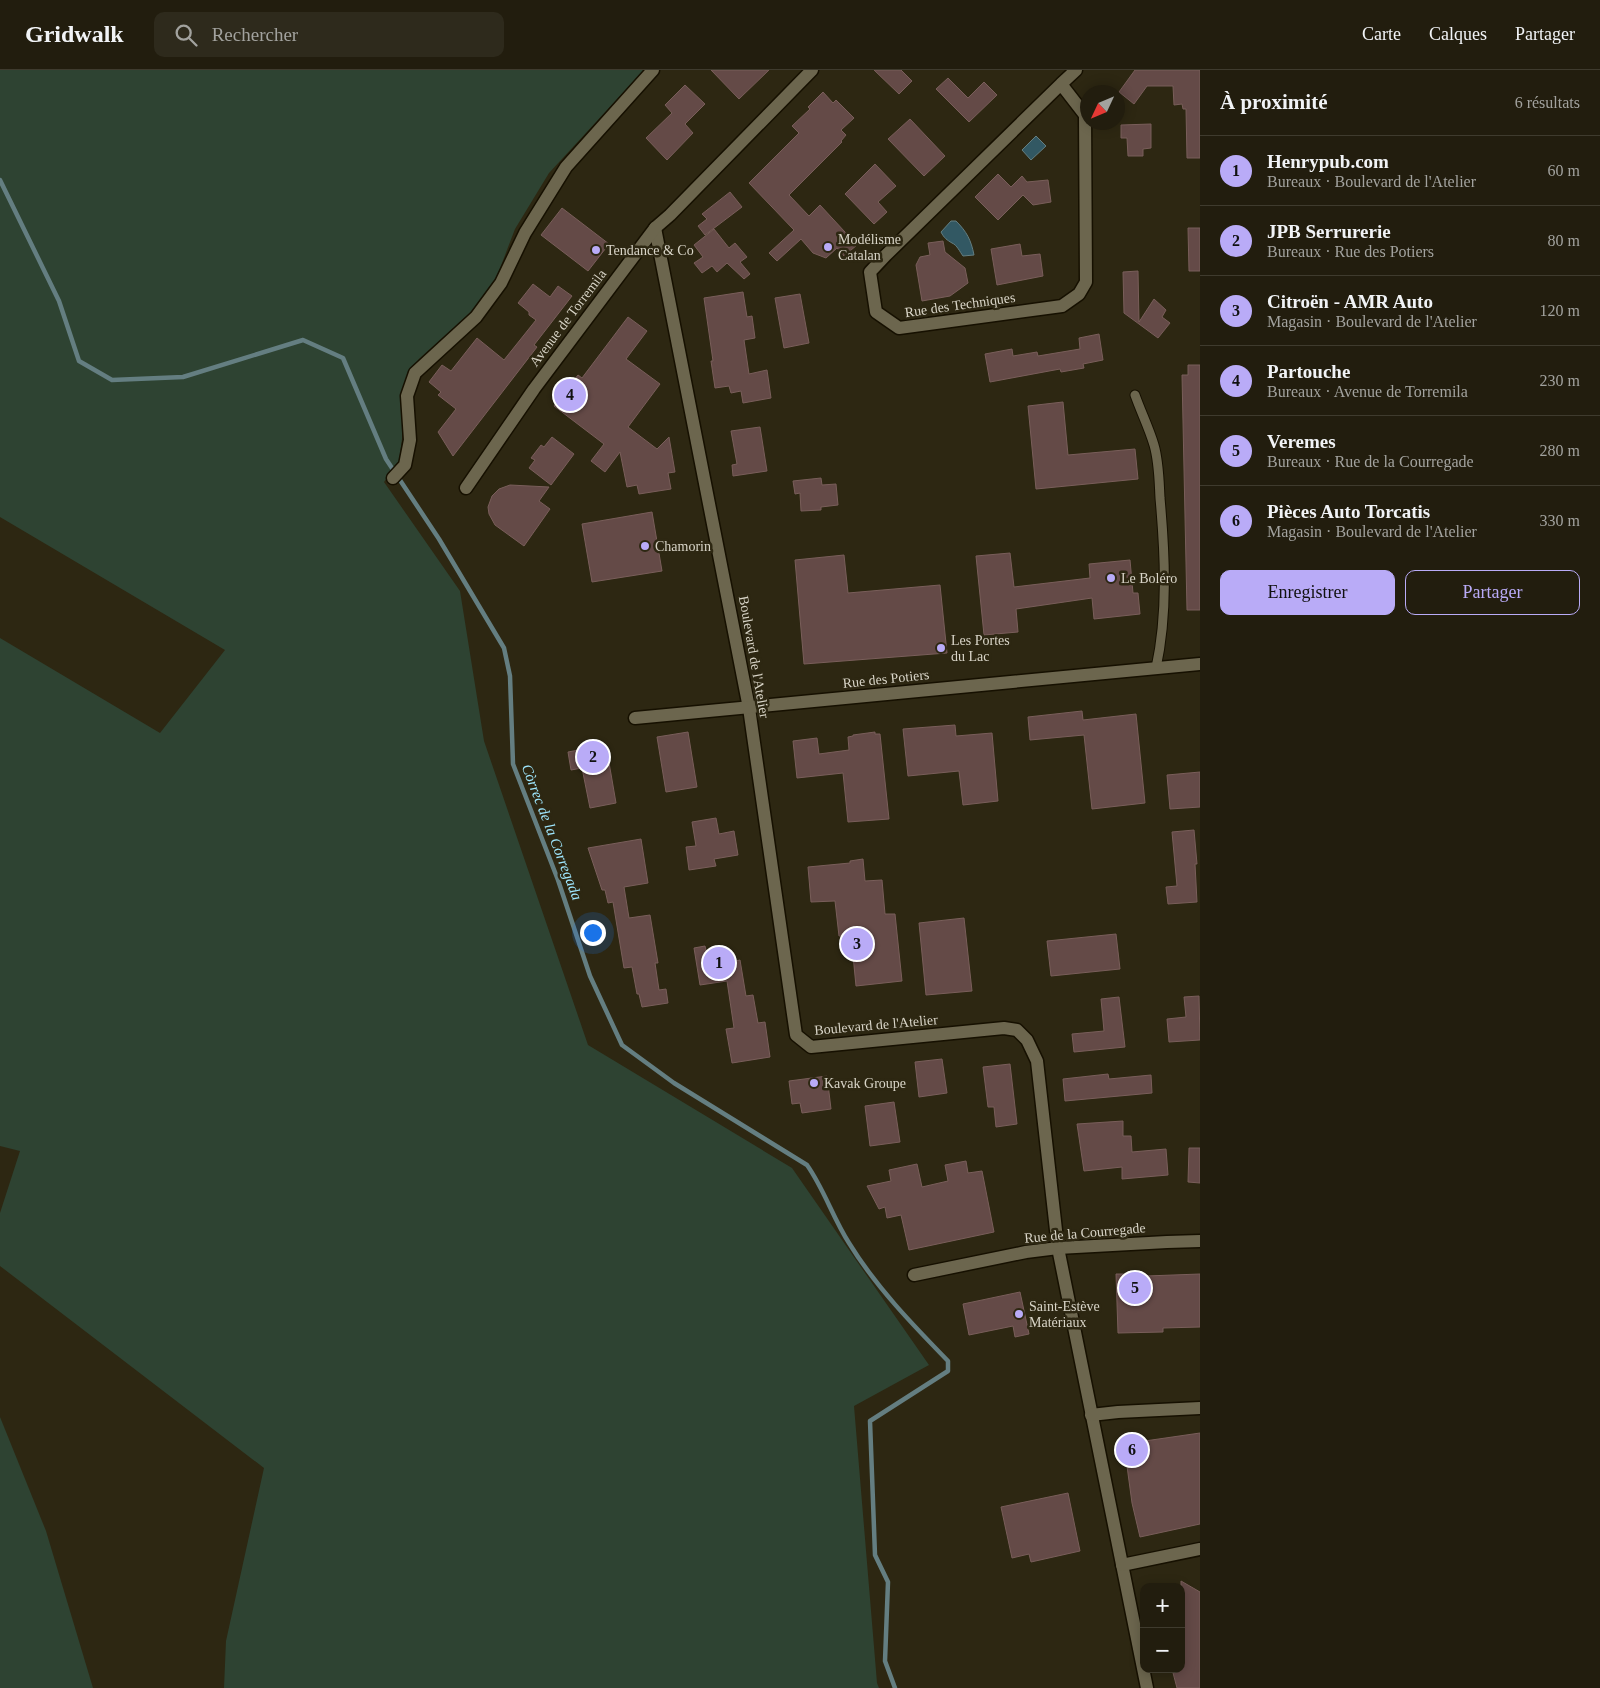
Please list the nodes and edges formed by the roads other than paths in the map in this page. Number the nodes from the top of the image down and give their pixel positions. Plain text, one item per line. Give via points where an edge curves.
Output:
1 (653, 70) edge
2 (812, 70) edge
3 (1076, 70) edge
4 (1061, 84) junction
5 (655, 228) junction
6 (1135, 395) dead end
7 (397, 474) dead end
8 (466, 488) dead end
9 (1200, 664) edge
10 (1156, 668) junction
11 (748, 708) junction
12 (635, 718) dead end
13 (1200, 1241) edge
14 (1058, 1248) junction
15 (914, 1275) dead end
16 (1200, 1408) edge
17 (1091, 1415) junction
18 (1200, 1549) edge
19 (1122, 1565) junction
20 (1147, 1688) edge

1 - 7 street via 566,167 525,233 501,282 476,317 415,374 407,396 410,440 405,465
2 - 5 street, Avenue de Torremila
3 - 4 street, Rue des Techniques
4 - 4 street, Rue des Techniques via 870,272 876,312 899,328 1062,306 1079,294 1086,282 1085,115
5 - 8 street, Avenue de Torremila via 534,389
5 - 11 street, Boulevard de l'Atelier
6 - 10 lane via 1154,444 1162,522 1164,607
9 - 10 street, Rue des Potiers
10 - 11 street, Rue des Potiers
11 - 12 street, Rue des Potiers
11 - 14 street, Boulevard de l'Atelier via 796,1034 812,1047 1004,1028 1017,1030 1027,1040 1037,1061
13 - 14 street, Rue de la Courregade
14 - 15 street, Rue de la Courregade
14 - 17 street, Boulevard de l'Atelier
16 - 17 street
17 - 19 street, Boulevard de l'Atelier
18 - 19 street
19 - 20 street, Boulevard de l'Atelier

